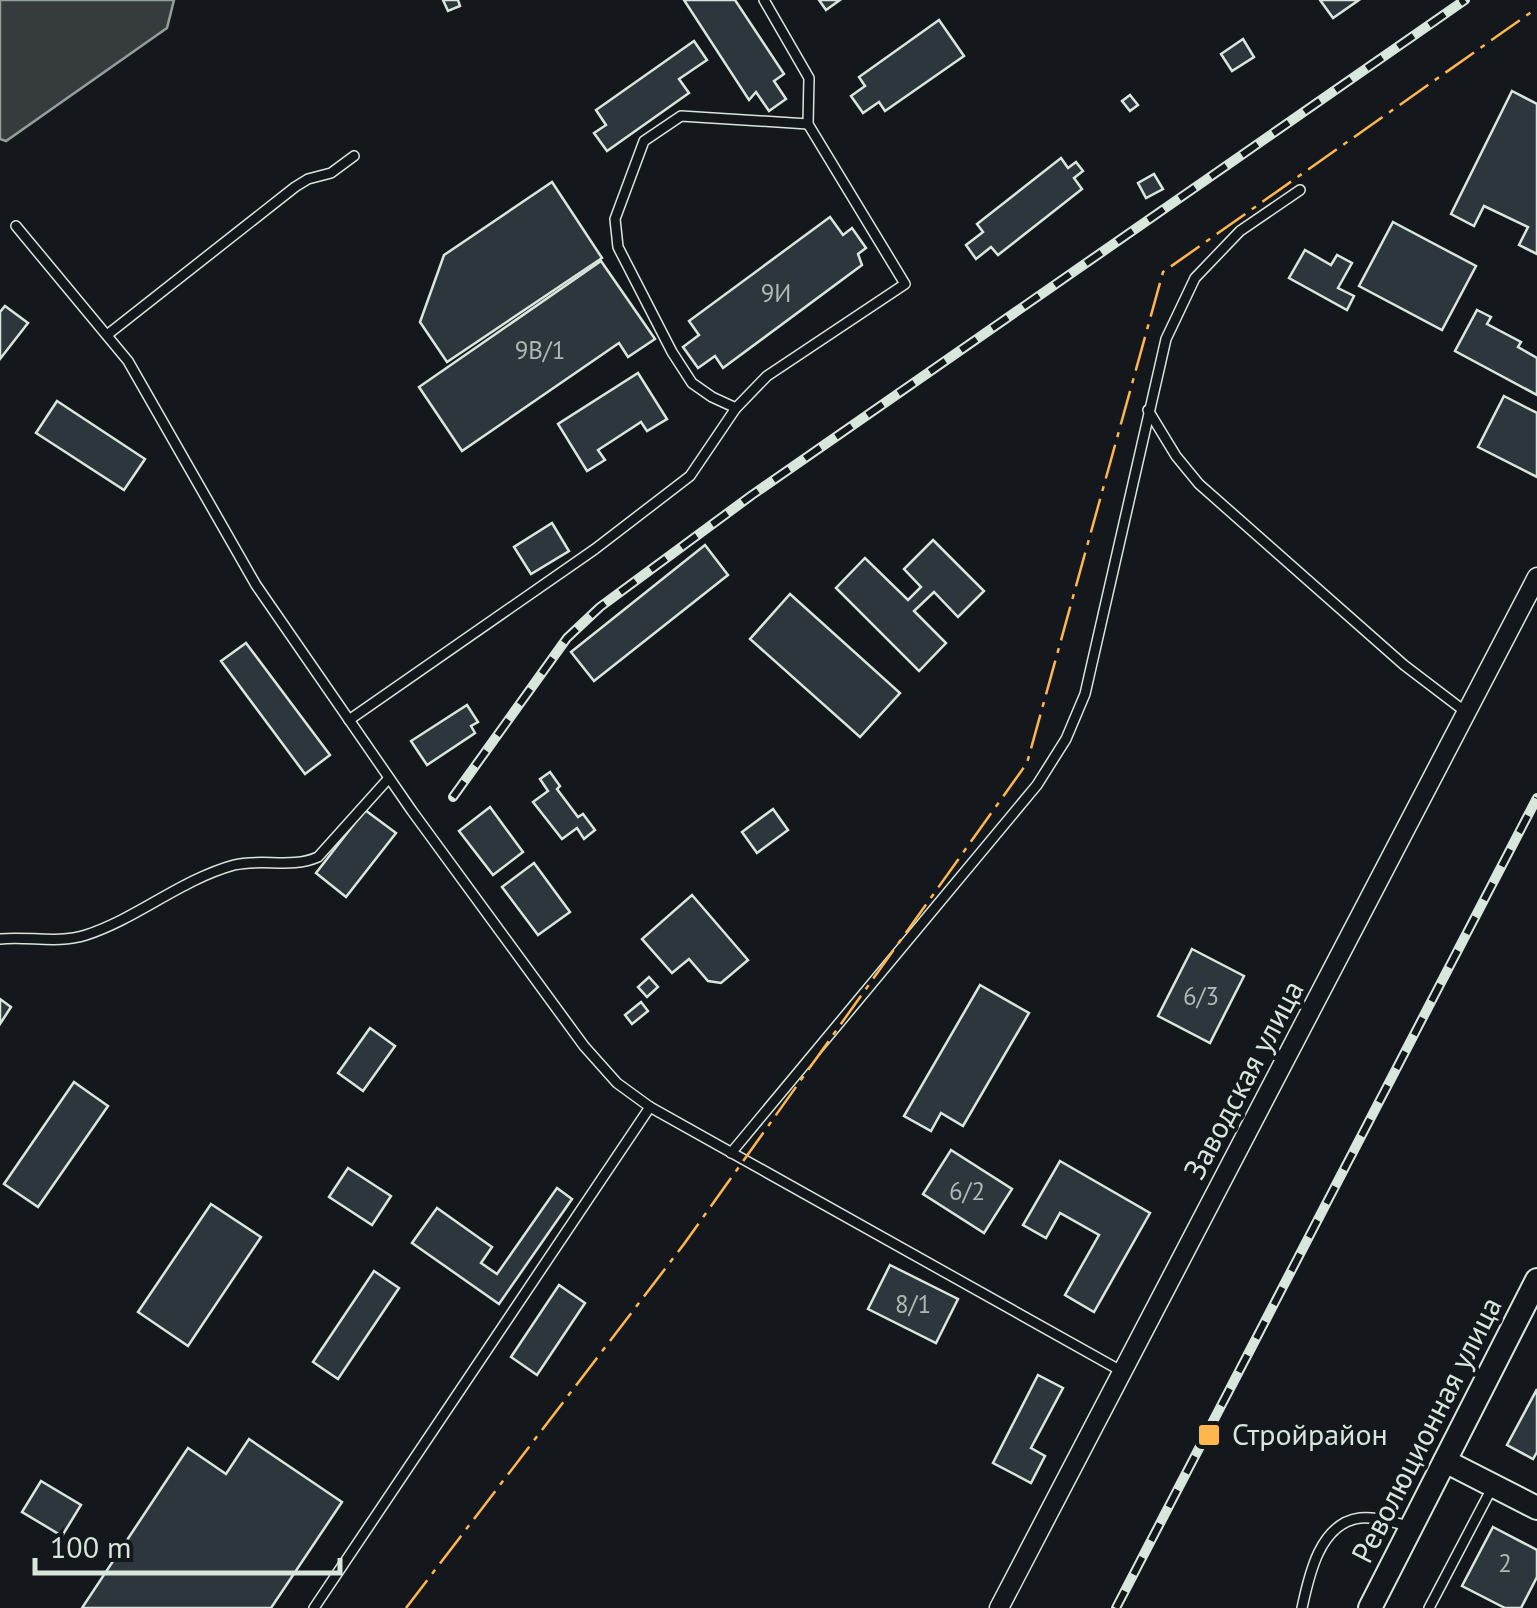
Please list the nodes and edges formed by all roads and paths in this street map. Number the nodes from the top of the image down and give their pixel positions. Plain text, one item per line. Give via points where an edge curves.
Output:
1 (764, 0) edge
2 (808, 124) junction
3 (354, 156) dead end
4 (1300, 190) dead end
5 (16, 226) dead end
6 (108, 335) junction
7 (736, 408) junction
8 (1148, 410) junction
9 (1537, 578) edge
10 (1467, 713) junction
11 (349, 720) junction
12 (389, 778) junction
13 (0, 939) edge
14 (650, 1107) junction
15 (731, 1152) junction
16 (1537, 1280) edge
17 (1123, 1372) junction
18 (1445, 1461) junction
19 (1493, 1486) junction
20 (1537, 1508) edge
21 (1412, 1527) junction
22 (314, 1608) edge
23 (1000, 1608) edge
24 (1302, 1608) edge
25 (1370, 1608) edge
26 (1429, 1608) edge

1 - 2 lane via 809,78
2 - 7 lane via 905,284 767,376
2 - 7 lane via 682,116 644,141 616,219 618,247 672,352 692,382
3 - 6 lane via 295,187
4 - 8 lane via 1240,231 1195,278 1166,339
5 - 6 lane
6 - 11 lane via 150,394 256,585
7 - 11 lane via 690,476
8 - 10 lane via 1200,484
8 - 15 lane via 1084,694 1066,738 1037,786
9 - 10 street, Заводская улица
10 - 17 street, Заводская улица
11 - 12 lane
12 - 13 lane via 309,861 235,865 80,937
12 - 14 lane via 584,1046
14 - 15 lane
14 - 22 lane
15 - 17 lane
16 - 18 street, Революционная улица
17 - 23 street, Заводская улица
18 - 19 street
18 - 21 street, Революционная улица
19 - 20 street
19 - 26 lane
21 - 24 lane via 1364,1517 1344,1522 1310,1573
21 - 25 street, Революционная улица

